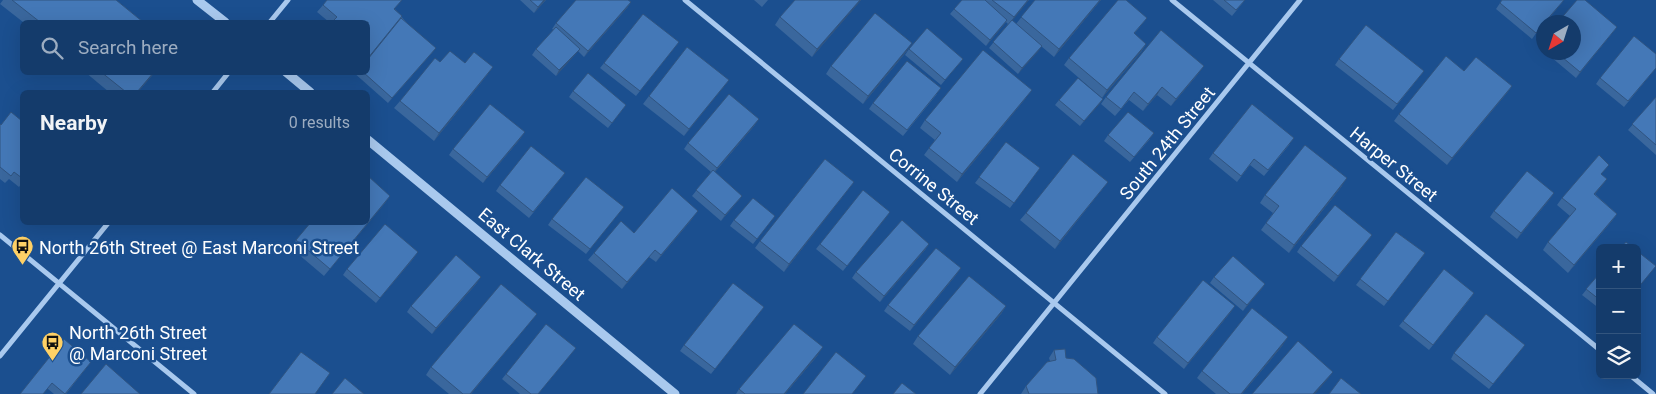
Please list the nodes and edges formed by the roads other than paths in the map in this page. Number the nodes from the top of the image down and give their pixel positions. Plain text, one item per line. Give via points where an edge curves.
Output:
1 (197, 0) edge
2 (288, 0) edge
3 (685, 0) edge
4 (1172, 0) edge
5 (1300, 0) edge
6 (222, 20) edge
7 (272, 20) edge
8 (1249, 63) junction
9 (227, 75) edge
10 (290, 75) edge
11 (215, 90) edge
12 (308, 90) edge
13 (370, 142) edge
14 (107, 225) edge
15 (0, 235) edge
16 (60, 284) junction
17 (1056, 303) junction
18 (1596, 347) edge
19 (0, 356) edge
20 (1635, 379) edge
21 (194, 394) edge
22 (675, 394) edge
23 (980, 394) edge
24 (1165, 394) edge
25 (1653, 394) edge

1 - 6 street
2 - 7 street
3 - 17 street, Corrine Street
4 - 8 street, Harper Street
5 - 8 street, South 24th Street
8 - 17 street, South 24th Street
8 - 18 street, Harper Street
9 - 11 street
10 - 12 street
13 - 22 street, East Clark Street
14 - 16 street
15 - 16 street
16 - 19 street
16 - 21 street
17 - 23 street, South 24th Street
17 - 24 street, Corrine Street
20 - 25 street

